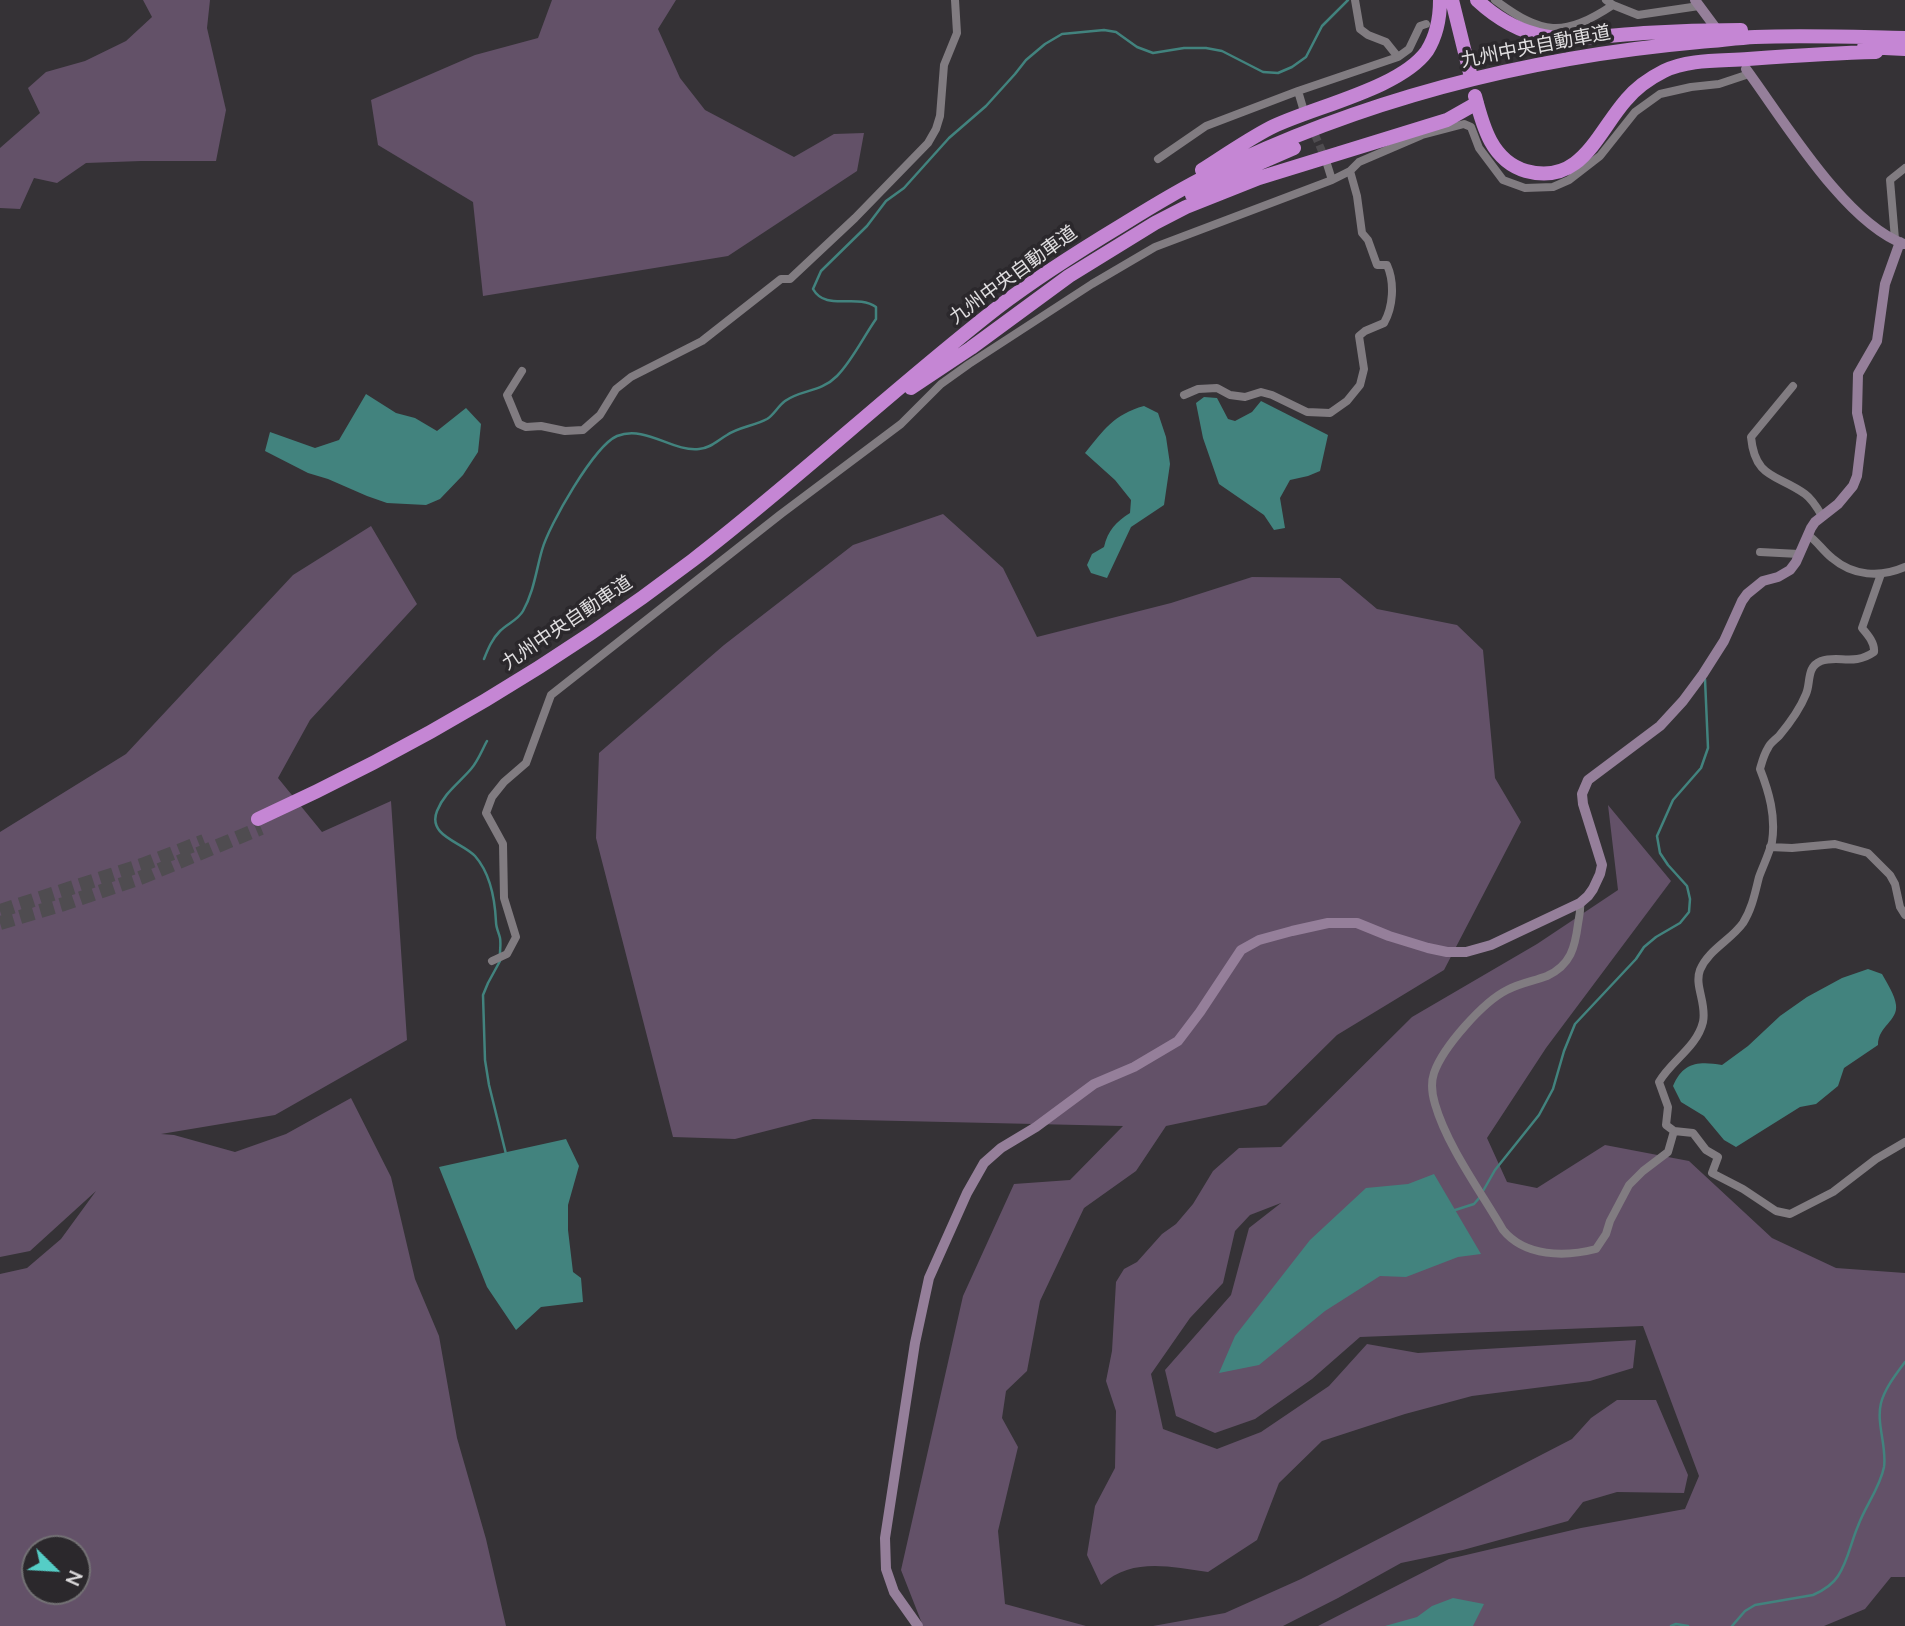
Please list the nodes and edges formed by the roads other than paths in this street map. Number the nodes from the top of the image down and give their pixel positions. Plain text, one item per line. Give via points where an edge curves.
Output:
1 (955, 0) edge
2 (1440, 0) edge
3 (1452, 0) edge
4 (1477, 0) edge
5 (1495, 0) edge
6 (1355, 2) edge
7 (1609, 3) edge
8 (1697, 3) edge
9 (1426, 24) dead end
10 (1715, 27) dead end
11 (1905, 37) edge
12 (1905, 50) edge
13 (1398, 57) junction
14 (1748, 71) joint
15 (1470, 73) dead end
16 (1298, 91) junction
17 (1303, 108) tunnel mouth
18 (1158, 159) dead end
19 (1327, 164) tunnel mouth
20 (1905, 167) edge
21 (1350, 171) junction
22 (1332, 180) junction
23 (1900, 242) edge
24 (1000, 305) junction
25 (522, 371) dead end
26 (1793, 386) dead end
27 (910, 388) junction
28 (1184, 395) dead end
29 (1822, 516) junction
30 (1808, 535) junction
31 (1760, 552) dead end
32 (1799, 554) junction
33 (1905, 567) edge
34 (1881, 574) junction
35 (1770, 847) junction
36 (1580, 903) junction
37 (1905, 915) edge
38 (492, 961) dead end
39 (1674, 1131) junction
40 (1905, 1142) edge
41 (918, 1626) edge

1 - 25 street via 957,33 944,65 936,130 908,164 790,279 781,279 702,341 631,377 583,430 519,424 507,395
2 - 24 highway via 1436,33 1425,53 1408,69 1271,128 1061,256
3 - 15 highway
4 - 11 highway via 1514,27 1563,39 1702,30
5 - 7 street via 1512,13 1556,29 1577,26
6 - 13 street via 1363,33 1386,42
7 - 8 street via 1638,15
8 - 10 street
9 - 13 street
11 - 24 highway, 九州中央自動車道 via 1754,37 1658,46 1510,70 1446,86 1362,112 1211,174 1155,204
12 - 27 highway, 九州中央自動車道 via 1760,47 1620,59 1465,90 1331,133 1225,178 1106,243 1011,308
12 - 27 highway via 1723,60 1665,70 1627,98 1587,153 1557,172 1538,174 1504,160 1491,145 1475,99 1447,120 1259,178 1186,207 1078,270
13 - 16 street
14 - 21 street via 1719,84 1661,94 1635,113 1600,156 1553,187 1525,188 1503,180 1479,148 1471,127 1464,124 1422,135 1359,162
14 - 23 street via 1844,199 1875,228
16 - 17 street
16 - 18 street via 1206,126
19 - 22 street
20 - 23 street via 1890,180
21 - 22 street
21 - 28 street via 1362,233 1377,265 1387,265 1392,291 1384,323 1359,336 1364,369 1360,385 1330,414 1307,412 1261,392 1245,397 1217,388
22 - 38 street via 1155,247 969,364 901,424 551,695 526,763 492,797 486,813 503,844 504,898 516,937 507,954
23 - 29 street via 1885,284 1877,341 1858,374 1857,413 1862,435 1857,476 1848,494
24 - 27 highway, 九州中央自動車道 via 706,549 628,608 533,673 435,731 260,823 365,778 537,680 701,563
26 - 29 street via 1751,438 1752,452 1763,471 1808,496
29 - 30 street
30 - 32 street
30 - 34 street via 1844,566 1859,573
31 - 32 street
32 - 36 street via 1786,574 1763,581 1747,594 1703,674 1660,726 1588,780 1583,804 1602,865 1593,889
33 - 34 street
34 - 35 street via 1862,628 1870,636 1874,652 1851,661 1814,665 1800,706 1768,747 1760,769 1768,787 1773,823
35 - 37 street via 1835,844 1868,853 1895,884
35 - 39 street via 1744,922 1700,970 1698,982 1705,1007 1699,1033 1659,1082 1668,1107 1665,1125
36 - 39 street via 1574,949 1568,958 1547,976 1507,990 1483,1007 1441,1059 1432,1085 1434,1103 1503,1230 1512,1241 1540,1252 1578,1254 1596,1249 1629,1185 1668,1153
36 - 41 street via 1491,946 1466,952 1428,948 1357,923 1328,923 1259,940 1241,950 1178,1041 1094,1084 984,1163 929,1278 885,1538 886,1569 894,1592
39 - 40 street via 1693,1133 1718,1157 1712,1173 1776,1212 1790,1214 1833,1192

